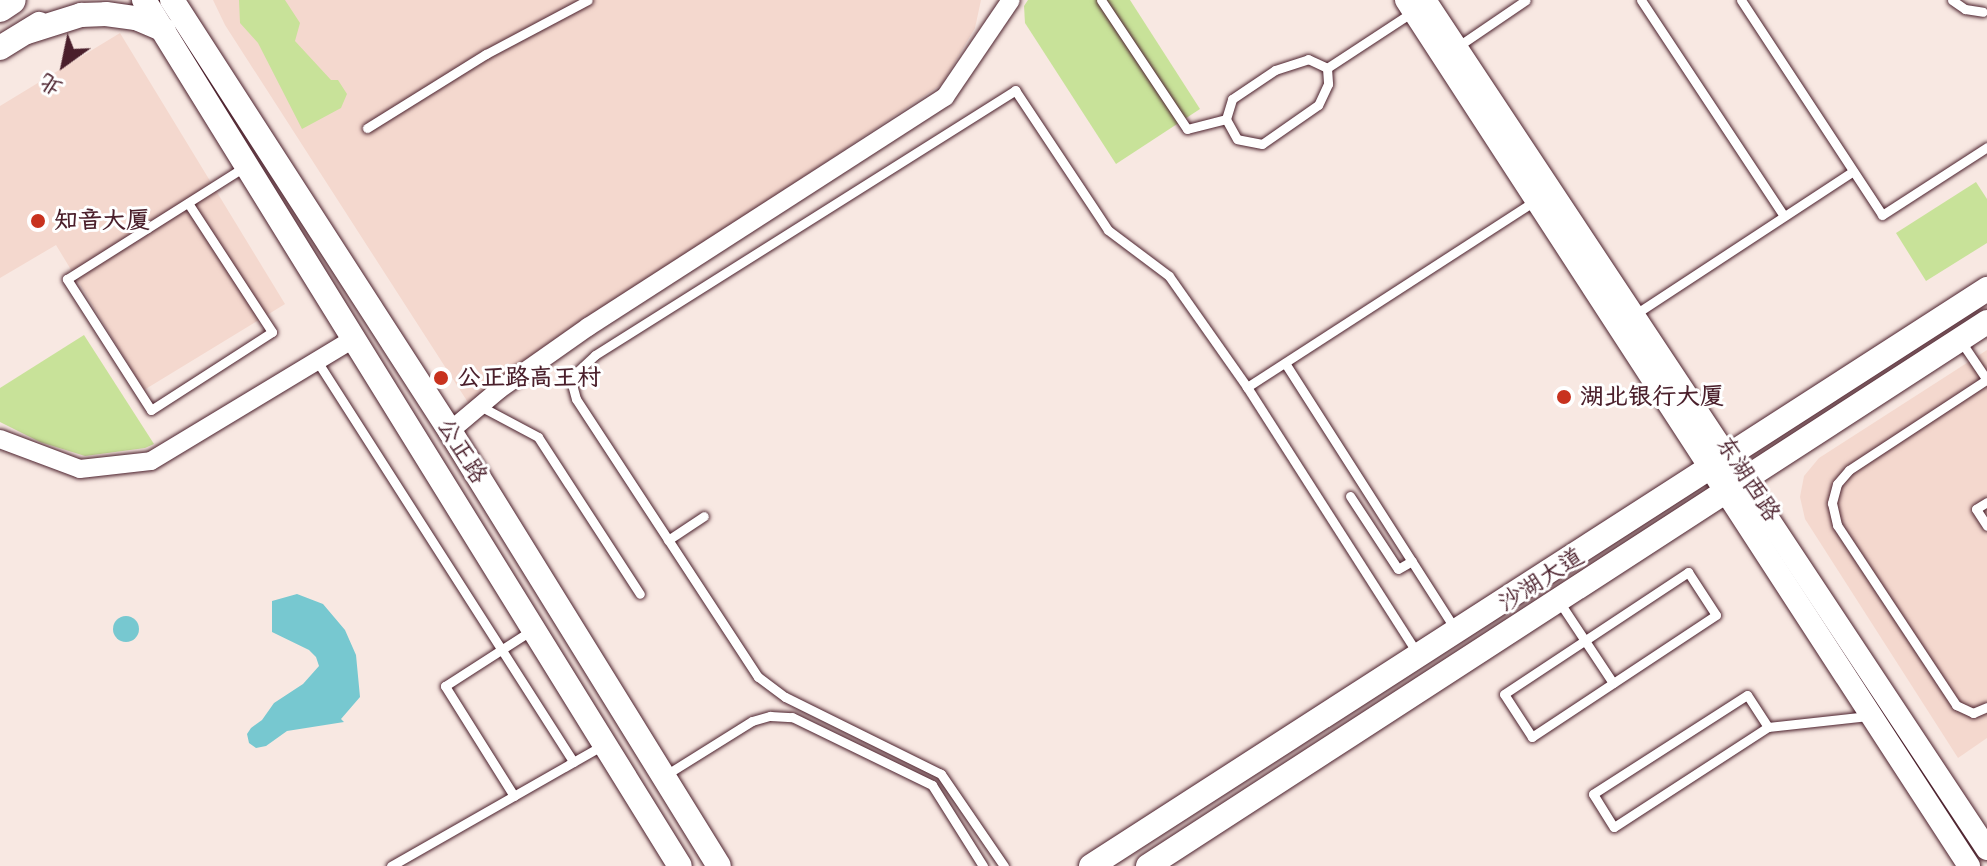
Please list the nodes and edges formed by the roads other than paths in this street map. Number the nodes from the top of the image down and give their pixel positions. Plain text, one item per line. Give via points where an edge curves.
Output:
1 (12, 0) edge
2 (74, 0) edge
3 (144, 0) edge
4 (172, 0) edge
5 (191, 0) edge
6 (588, 0) edge
7 (1101, 0) edge
8 (1526, 0) edge
9 (1641, 0) edge
10 (1741, 0) edge
11 (1952, 0) edge
12 (1005, 3) edge
13 (1415, 4) edge
14 (0, 8) edge
15 (1986, 14) edge
16 (190, 28) junction
17 (164, 30) junction
18 (27, 32) junction
19 (1457, 47) junction
20 (0, 48) edge
21 (1327, 68) junction
22 (1226, 119) junction
23 (367, 128) dead end
24 (1987, 147) edge
25 (249, 164) junction
26 (1853, 171) junction
27 (1536, 200) junction
28 (188, 203) junction
29 (1784, 216) junction
30 (1987, 289) edge
31 (1634, 315) junction
32 (1987, 322) edge
33 (355, 338) junction
34 (1960, 339) junction
35 (317, 361) junction
36 (1285, 363) junction
37 (1987, 380) edge
38 (1247, 387) junction
39 (480, 406) junction
40 (450, 431) junction
41 (0, 439) edge
42 (1720, 464) junction
43 (1734, 485) junction
44 (1350, 496) dead end
45 (1987, 502) edge
46 (704, 516) dead end
47 (1987, 526) edge
48 (668, 540) junction
49 (1412, 561) junction
50 (640, 594) dead end
51 (1557, 600) junction
52 (535, 629) junction
53 (1458, 633) junction
54 (1585, 641) junction
55 (501, 650) junction
56 (1420, 656) junction
57 (1613, 683) junction
58 (1987, 707) edge
59 (1871, 715) junction
60 (1768, 727) junction
61 (605, 744) junction
62 (573, 762) junction
63 (664, 776) junction
64 (514, 796) junction
65 (1987, 849) edge
66 (391, 866) edge
67 (680, 866) edge
68 (719, 866) edge
69 (983, 866) edge
70 (1004, 866) edge
71 (1091, 866) edge
72 (1148, 866) edge
73 (1969, 866) edge

1 - 14 main road
2 - 18 main road
3 - 17 main road, 公正路
4 - 16 main road, 公正路
5 - 16 main road
6 - 23 lane via 486,54
7 - 22 lane via 1187,129
8 - 19 lane
9 - 29 lane
10 - 26 lane
11 - 15 lane
12 - 39 street via 945,97 600,319
13 - 19 street, 东湖西路
13 - 21 lane
13 - 27 street, 东湖西路
16 - 40 main road, 公正路
17 - 18 main road via 136,18 106,14 81,15
17 - 25 main road, 公正路
18 - 20 main road
19 - 31 street, 东湖西路
21 - 22 lane via 1308,59 1275,70 1232,99
21 - 22 lane via 1328,84 1318,105 1270,140 1244,143
24 - 26 lane via 1882,215
25 - 28 lane
25 - 33 main road, 公正路
26 - 29 lane
27 - 36 lane
27 - 42 street, 东湖西路
28 - 28 lane via 67,279 151,410 272,332
29 - 31 lane
30 - 42 main road, 沙湖大道
31 - 42 street, 东湖西路
32 - 34 main road, 沙湖大道
33 - 35 street
33 - 52 main road, 公正路
34 - 37 lane
34 - 43 main road, 沙湖大道
35 - 41 street via 151,461 80,469
35 - 55 lane
36 - 38 lane
36 - 49 lane
37 - 58 lane via 1849,470 1837,484 1832,503 1844,538 1953,701 1969,712
38 - 48 lane via 1169,276 1108,230 1015,90 595,355 578,371 572,384 576,399
38 - 56 lane
39 - 40 street
39 - 50 lane via 538,437
40 - 63 main road, 公正路
42 - 43 street, 东湖西路
42 - 53 main road, 沙湖大道
43 - 51 main road, 沙湖大道
43 - 59 street, 东湖西路
43 - 65 street, 东湖西路
44 - 49 lane via 1398,569
45 - 47 lane via 1976,509
46 - 48 lane
48 - 70 lane via 765,684 941,774
49 - 53 lane
51 - 54 lane
51 - 72 main road, 沙湖大道
52 - 55 lane
52 - 61 main road, 公正路
53 - 56 main road, 沙湖大道
54 - 57 lane
54 - 57 lane via 1504,694 1532,737
54 - 57 lane via 1688,572 1716,615
55 - 62 lane
55 - 64 lane via 445,686
56 - 71 main road, 沙湖大道
59 - 60 lane
59 - 73 street, 东湖西路
60 - 60 lane via 1747,695 1593,794 1614,827
61 - 62 lane
61 - 67 main road, 公正路
62 - 64 lane
63 - 68 main road, 公正路
63 - 69 lane via 752,721 792,717 932,785
64 - 66 lane

